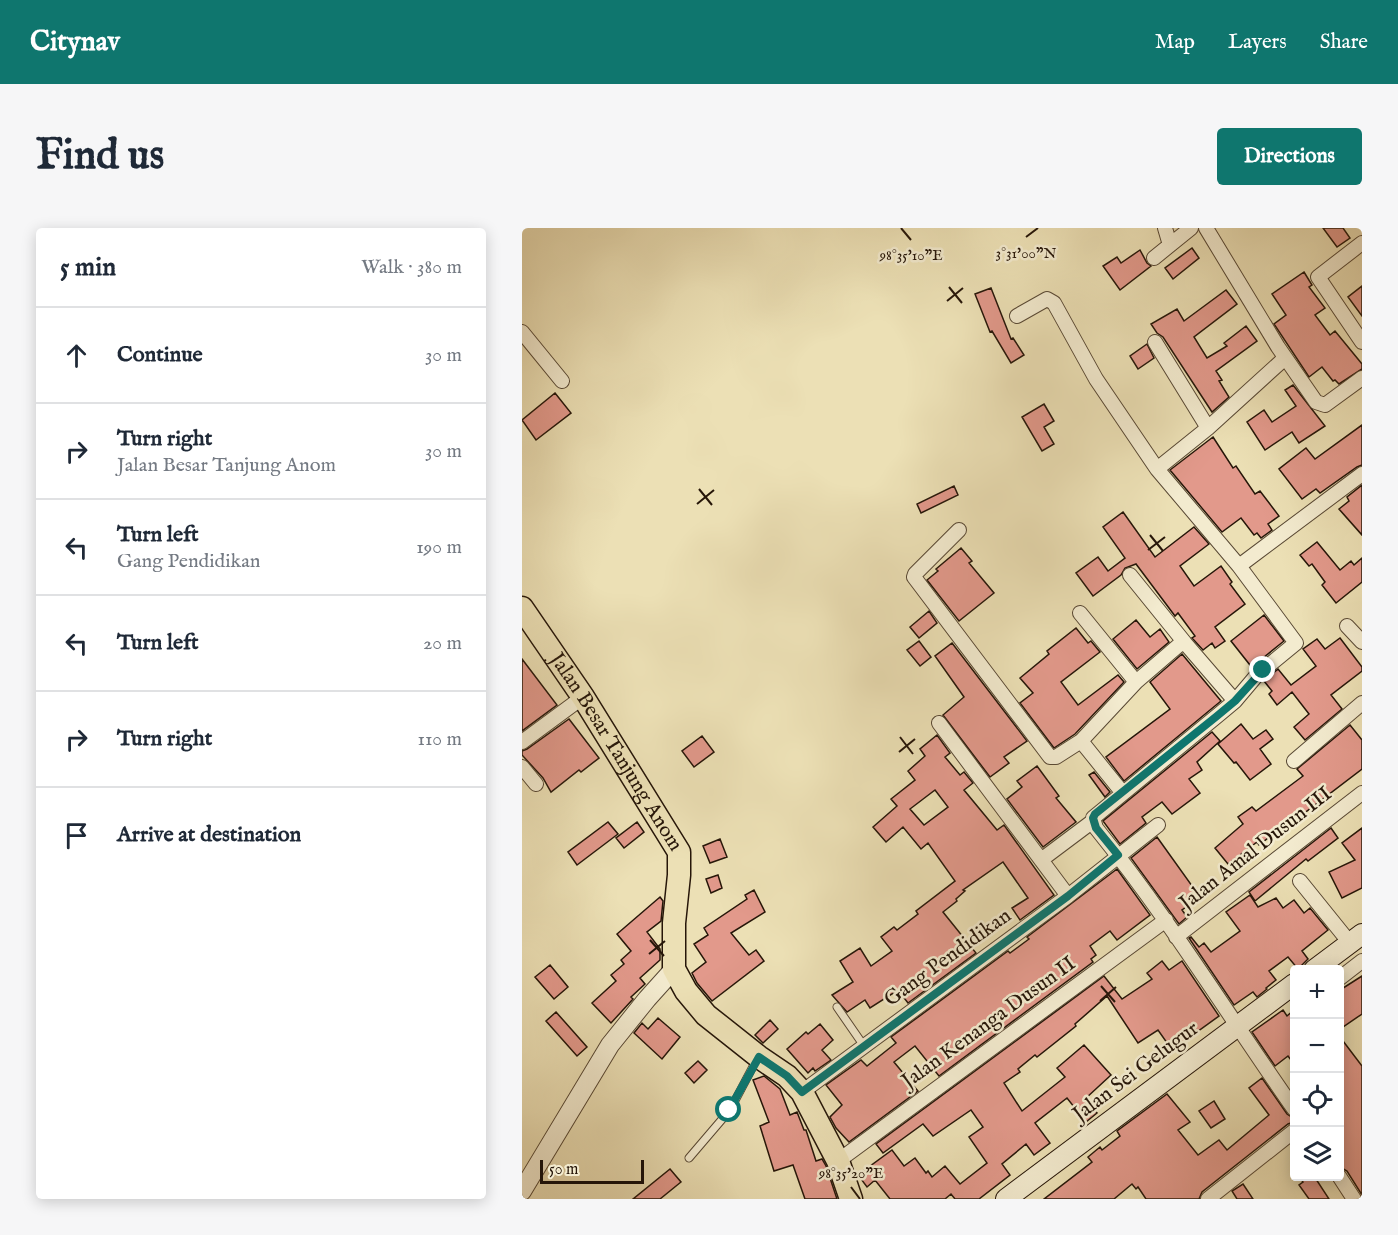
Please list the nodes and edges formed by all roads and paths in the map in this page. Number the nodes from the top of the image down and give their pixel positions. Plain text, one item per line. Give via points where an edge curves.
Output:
1 (1165, 228) edge
2 (1191, 228) edge
3 (1206, 228) edge
4 (1362, 243) edge
5 (1170, 245) junction
6 (1154, 258) dead end
7 (1017, 316) dead end
8 (522, 332) edge
9 (1155, 342) dead end
10 (1362, 342) edge
11 (1286, 358) junction
12 (1362, 378) edge
13 (562, 381) dead end
14 (1208, 428) junction
15 (1157, 469) junction
16 (1362, 474) edge
17 (959, 530) dead end
18 (1239, 566) junction
19 (1130, 575) dead end
20 (522, 608) edge
21 (1080, 613) dead end
22 (1347, 626) dead end
23 (1362, 642) edge
24 (1185, 643) junction
25 (1136, 682) junction
26 (581, 693) junction
27 (1235, 701) junction
28 (1362, 703) edge
29 (939, 723) dead end
30 (522, 731) edge
31 (1081, 741) junction
32 (522, 742) edge
33 (1294, 761) dead end
34 (522, 767) edge
35 (536, 784) dead end
36 (1122, 792) junction
37 (1362, 793) edge
38 (1093, 821) junction
39 (1158, 825) dead end
40 (1118, 855) junction
41 (1041, 860) junction
42 (1299, 881) dead end
43 (1068, 896) junction
44 (1166, 920) junction
45 (1176, 937) junction
46 (1356, 938) edge
47 (1362, 961) edge
48 (1324, 965) edge
49 (674, 969) junction
50 (1344, 975) edge
51 (1290, 987) edge
52 (837, 1007) dead end
53 (1237, 1027) junction
54 (864, 1046) junction
55 (759, 1057) junction
56 (802, 1092) junction
57 (1290, 1103) edge
58 (1290, 1134) edge
59 (688, 1158) dead end
60 (838, 1161) junction
61 (1342, 1181) edge
62 (522, 1191) edge
63 (851, 1199) edge
64 (1006, 1199) edge
65 (1208, 1199) edge
66 (1354, 1199) edge

1 - 5 street
2 - 5 street
3 - 11 street
4 - 10 street via 1318,277
5 - 6 street
7 - 15 street via 1047,299 1054,303 1096,379
8 - 13 street
9 - 14 street
11 - 12 street via 1311,396 1323,406
11 - 14 street
14 - 15 street
15 - 18 street
16 - 18 street
17 - 31 street via 915,573 916,580 1050,757 1056,758
18 - 27 street via 1296,643 1257,675
19 - 24 street
20 - 26 main road, Jalan Besar Tanjung Anom
21 - 25 street
22 - 23 street
24 - 25 street
24 - 27 street
25 - 31 street
26 - 30 street
26 - 32 street
26 - 49 main road, Jalan Besar Tanjung Anom via 679,852
27 - 36 street
28 - 33 street
29 - 41 street
31 - 36 street
34 - 35 street
36 - 38 street via 1095,814
37 - 45 street, Jalan Amal Dusun III
38 - 40 street
38 - 41 street
39 - 40 street, Gang Pendidikan
40 - 43 street, Gang Pendidikan
40 - 44 street
41 - 43 street
42 - 46 street
43 - 54 street, Gang Pendidikan
44 - 45 street
44 - 60 street, Jalan Kenanga Dusun II
45 - 53 street
46 - 48 main road
47 - 50 street
49 - 55 main road via 706,1015
49 - 62 street via 610,1046
51 - 53 main road, Jalan Sei Gelugur
52 - 54 lane
53 - 57 street
53 - 64 main road, Jalan Sei Gelugur
54 - 56 street, Gang Pendidikan
55 - 56 main road
55 - 59 lane via 729,1110
56 - 60 main road
58 - 65 street
60 - 63 main road
61 - 66 street

